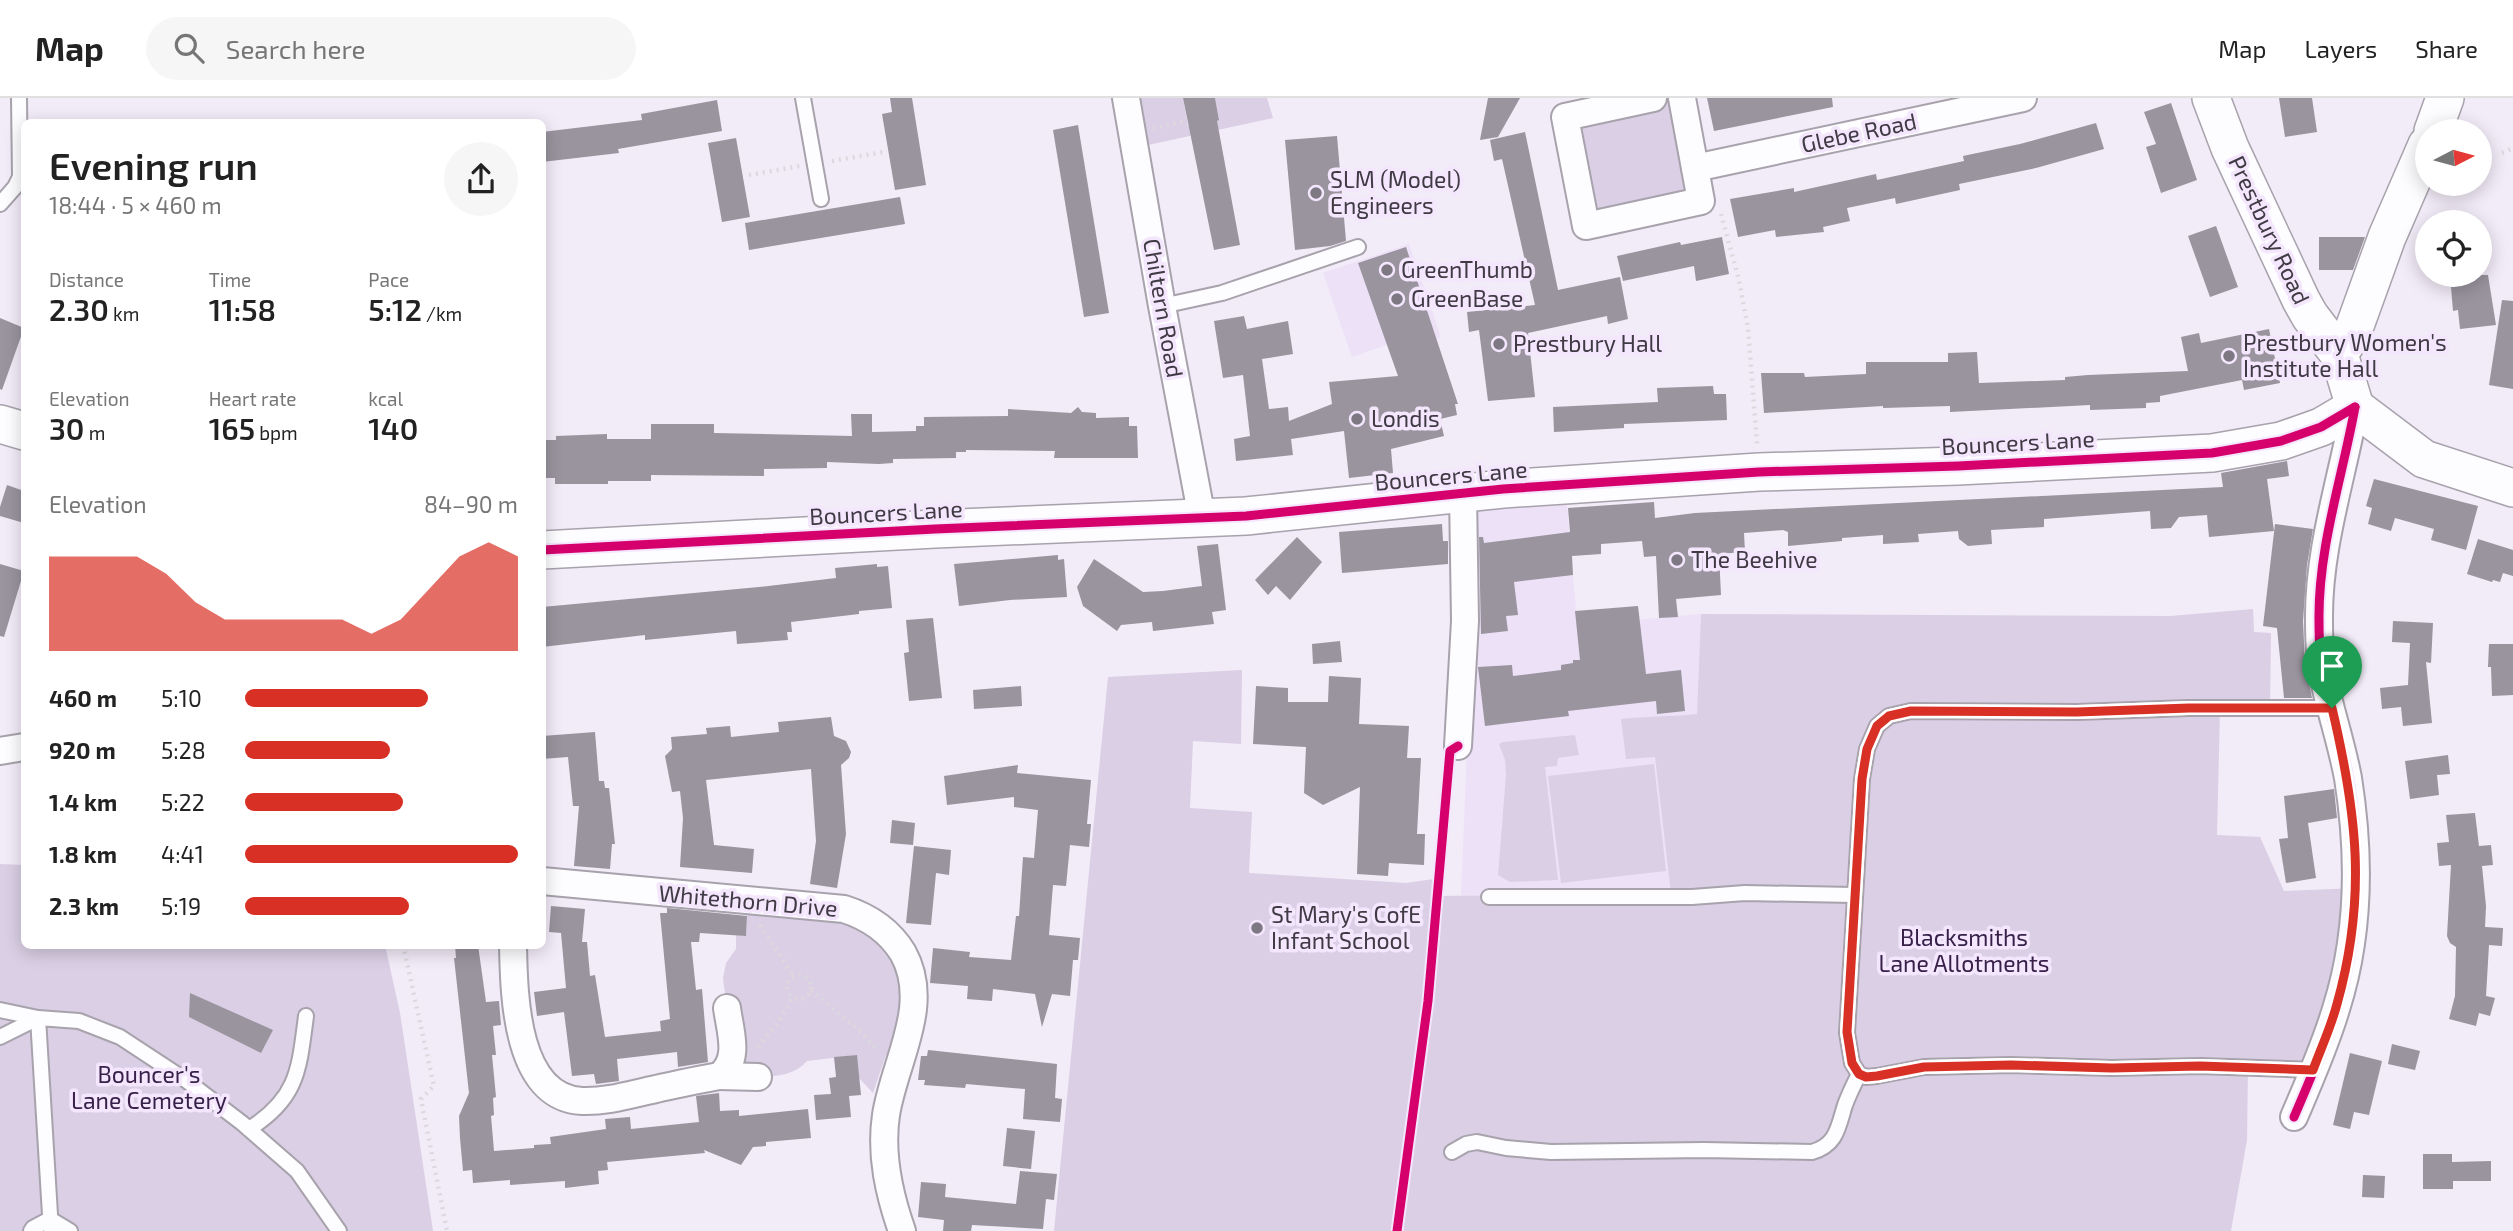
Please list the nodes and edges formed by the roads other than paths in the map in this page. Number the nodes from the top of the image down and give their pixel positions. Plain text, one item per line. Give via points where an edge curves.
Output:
1 (19, 98) edge
2 (803, 98) edge
3 (1126, 98) edge
4 (1653, 98) edge
5 (1682, 98) edge
6 (2023, 98) edge
7 (2211, 98) edge
8 (2445, 98) edge
9 (2437, 119) edge
10 (1695, 167) junction
11 (2415, 173) edge
12 (821, 199) dead end
13 (0, 204) edge
14 (1358, 247) dead end
15 (1162, 306) junction
16 (2339, 354) junction
17 (2355, 407) junction
18 (0, 424) edge
19 (21, 430) edge
20 (2513, 488) edge
21 (1463, 493) junction
22 (1202, 518) junction
23 (546, 551) edge
24 (2332, 708) junction
25 (1458, 746) dead end
26 (21, 748) edge
27 (0, 751) edge
28 (546, 881) edge
29 (1853, 895) junction
30 (1489, 897) dead end
31 (513, 949) edge
32 (727, 1007) dead end
33 (0, 1010) edge
34 (306, 1016) dead end
35 (38, 1018) junction
36 (0, 1037) edge
37 (726, 1066) junction
38 (2313, 1070) junction
39 (1859, 1074) junction
40 (758, 1077) dead end
41 (2294, 1117) dead end
42 (249, 1129) junction
43 (1452, 1152) dead end
44 (51, 1225) edge
45 (31, 1231) edge
46 (70, 1231) edge
47 (339, 1231) edge
48 (902, 1231) edge

1 - 13 lane via 20,177
2 - 12 lane
3 - 15 street, Chiltern Road
4 - 10 street via 1565,117 1586,226 1701,201
5 - 10 street
6 - 10 street, Glebe Road
7 - 16 street, Prestbury Road via 2309,316
8 - 9 street
11 - 16 street via 2353,334
14 - 15 lane via 1222,293
15 - 22 street, Chiltern Road
16 - 17 street
17 - 20 street via 2424,458
17 - 21 street, Bouncers Lane via 2321,427 2281,440 2212,453 1759,472
17 - 24 street via 2332,505 2320,591 2321,658
18 - 19 street
21 - 22 street, Bouncers Lane
21 - 25 street via 1465,621
22 - 23 street, Bouncers Lane
24 - 29 lane via 1919,711 1889,716 1877,726 1867,749
24 - 38 street via 2352,807 2356,888 2351,945 2337,1008
26 - 27 street
28 - 48 street, Whitethorn Drive via 844,909 887,932 906,960 914,990 911,1021 888,1104 884,1145 888,1186
29 - 30 lane
29 - 39 lane via 1847,1032 1852,1063
31 - 37 street via 516,998 528,1058 554,1092 596,1101 634,1095
32 - 37 street
33 - 35 lane
34 - 42 lane via 301,1056 288,1096
35 - 36 lane
35 - 42 lane via 79,1021 120,1037 187,1080
35 - 44 lane
37 - 40 street
38 - 39 lane via 2011,1065
38 - 41 street
39 - 43 lane via 1836,1136 1812,1152 1551,1152 1476,1142
42 - 47 lane via 297,1171
44 - 45 lane
44 - 46 lane

